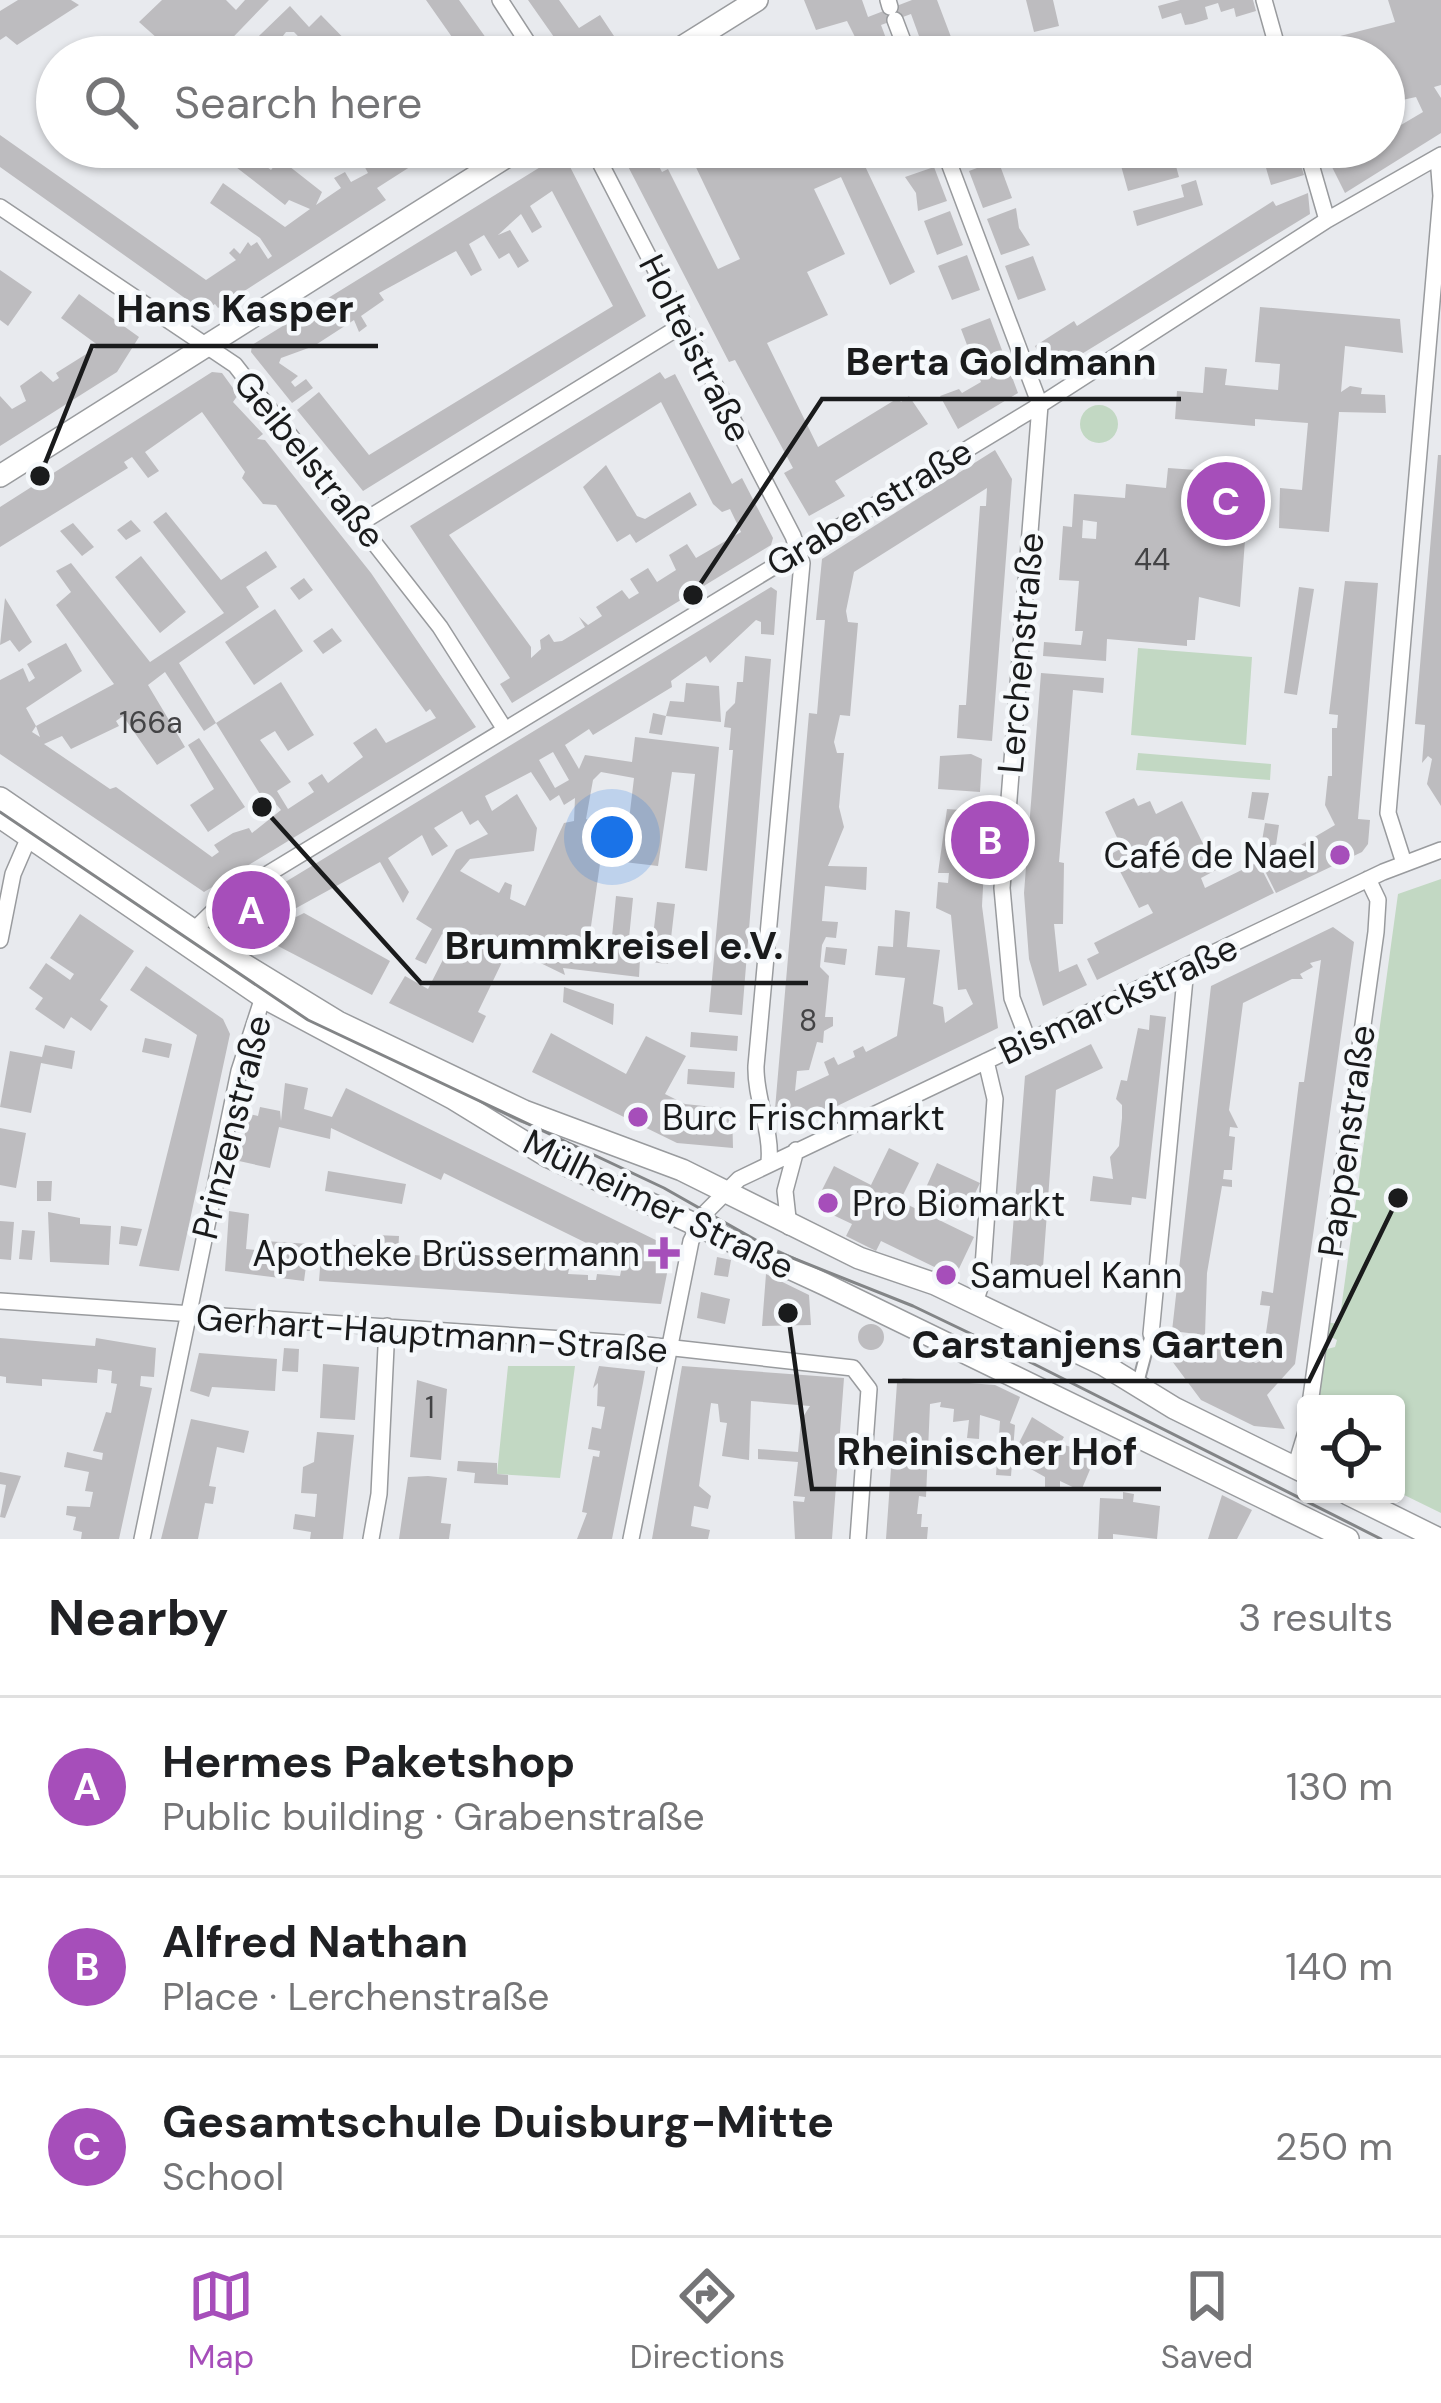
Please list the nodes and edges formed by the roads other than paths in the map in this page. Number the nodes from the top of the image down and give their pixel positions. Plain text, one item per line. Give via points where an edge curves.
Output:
1 (500, 0) edge
2 (757, 0) edge
3 (1264, 0) edge
4 (524, 36) edge
5 (700, 36) edge
6 (1274, 36) edge
7 (1440, 156) edge
8 (489, 168) edge
9 (603, 168) edge
10 (951, 168) edge
11 (1312, 168) edge
12 (0, 207) edge
13 (1327, 220) junction
14 (684, 324) junction
15 (208, 344) junction
16 (1040, 406) junction
17 (0, 476) edge
18 (362, 522) junction
19 (799, 548) junction
20 (504, 728) junction
21 (0, 798) edge
22 (0, 817) edge
23 (29, 837) junction
24 (1441, 850) edge
25 (1404, 863) junction
26 (1369, 879) junction
27 (188, 937) junction
28 (0, 940) edge
29 (1186, 968) junction
30 (262, 997) junction
31 (1028, 1040) junction
32 (986, 1061) junction
33 (783, 1156) junction
34 (724, 1192) junction
35 (789, 1227) junction
36 (696, 1228) junction
37 (0, 1301) edge
38 (975, 1303) junction
39 (188, 1314) junction
40 (387, 1326) junction
41 (1151, 1334) joint
42 (669, 1350) junction
43 (1138, 1383) junction
44 (1311, 1395) edge
45 (1297, 1464) edge
46 (1366, 1503) edge
47 (1317, 1532) edge
48 (142, 1539) edge
49 (371, 1539) edge
50 (631, 1539) edge
51 (857, 1539) edge
52 (1348, 1539) edge
53 (1438, 1539) edge

1 - 4 street
2 - 5 main road
3 - 6 street
7 - 13 street, Grabenstraße
7 - 25 street via 1388,813
8 - 15 main road
9 - 14 street, Holteistraße
10 - 16 street
11 - 13 street
12 - 15 street, Geibelstraße
13 - 16 street, Grabenstraße
14 - 18 street
14 - 19 street, Holteistraße
15 - 17 main road
15 - 18 street, Geibelstraße via 235,365
16 - 19 street, Grabenstraße
16 - 31 street, Lerchenstraße via 1002,888 1012,998
18 - 20 street, Geibelstraße
19 - 20 street, Grabenstraße
19 - 33 street via 755,1097 769,1142
20 - 27 street, Grabenstraße via 225,900
21 - 27 main road, Mülheimer Straße
22 - 23 main road, Mülheimer Straße
23 - 27 main road, Mülheimer Straße
23 - 28 street
24 - 25 street, Bismarckstraße
25 - 26 street, Bismarckstraße
26 - 29 street, Bismarckstraße
26 - 44 street, Pappenstraße via 1378,900 1376,932
27 - 30 main road, Mülheimer Straße
27 - 34 main road, Mülheimer Straße via 524,1112
29 - 31 street, Bismarckstraße
29 - 41 street
30 - 36 main road, Mülheimer Straße
30 - 39 street, Prinzenstraße via 238,1070
31 - 32 street, Bismarckstraße
32 - 33 street, Bismarckstraße
32 - 38 street via 995,1099
33 - 34 street, Bismarckstraße
33 - 35 street
34 - 35 main road, Mülheimer Straße
34 - 36 street, Bismarckstraße
35 - 38 main road, Mülheimer Straße
36 - 42 street
36 - 47 main road, Mülheimer Straße
37 - 39 street, Gerhart-Hauptmann-Straße
38 - 43 main road, Mülheimer Straße
39 - 40 street, Gerhart-Hauptmann-Straße
39 - 48 street, Prinzenstraße
40 - 42 street, Gerhart-Hauptmann-Straße
40 - 49 street
41 - 43 street
42 - 50 street
42 - 51 street, Gerhart-Hauptmann-Straße via 861,1374 869,1390
43 - 45 main road, Mülheimer Straße via 1174,1408
46 - 53 main road
47 - 52 main road, Mülheimer Straße

